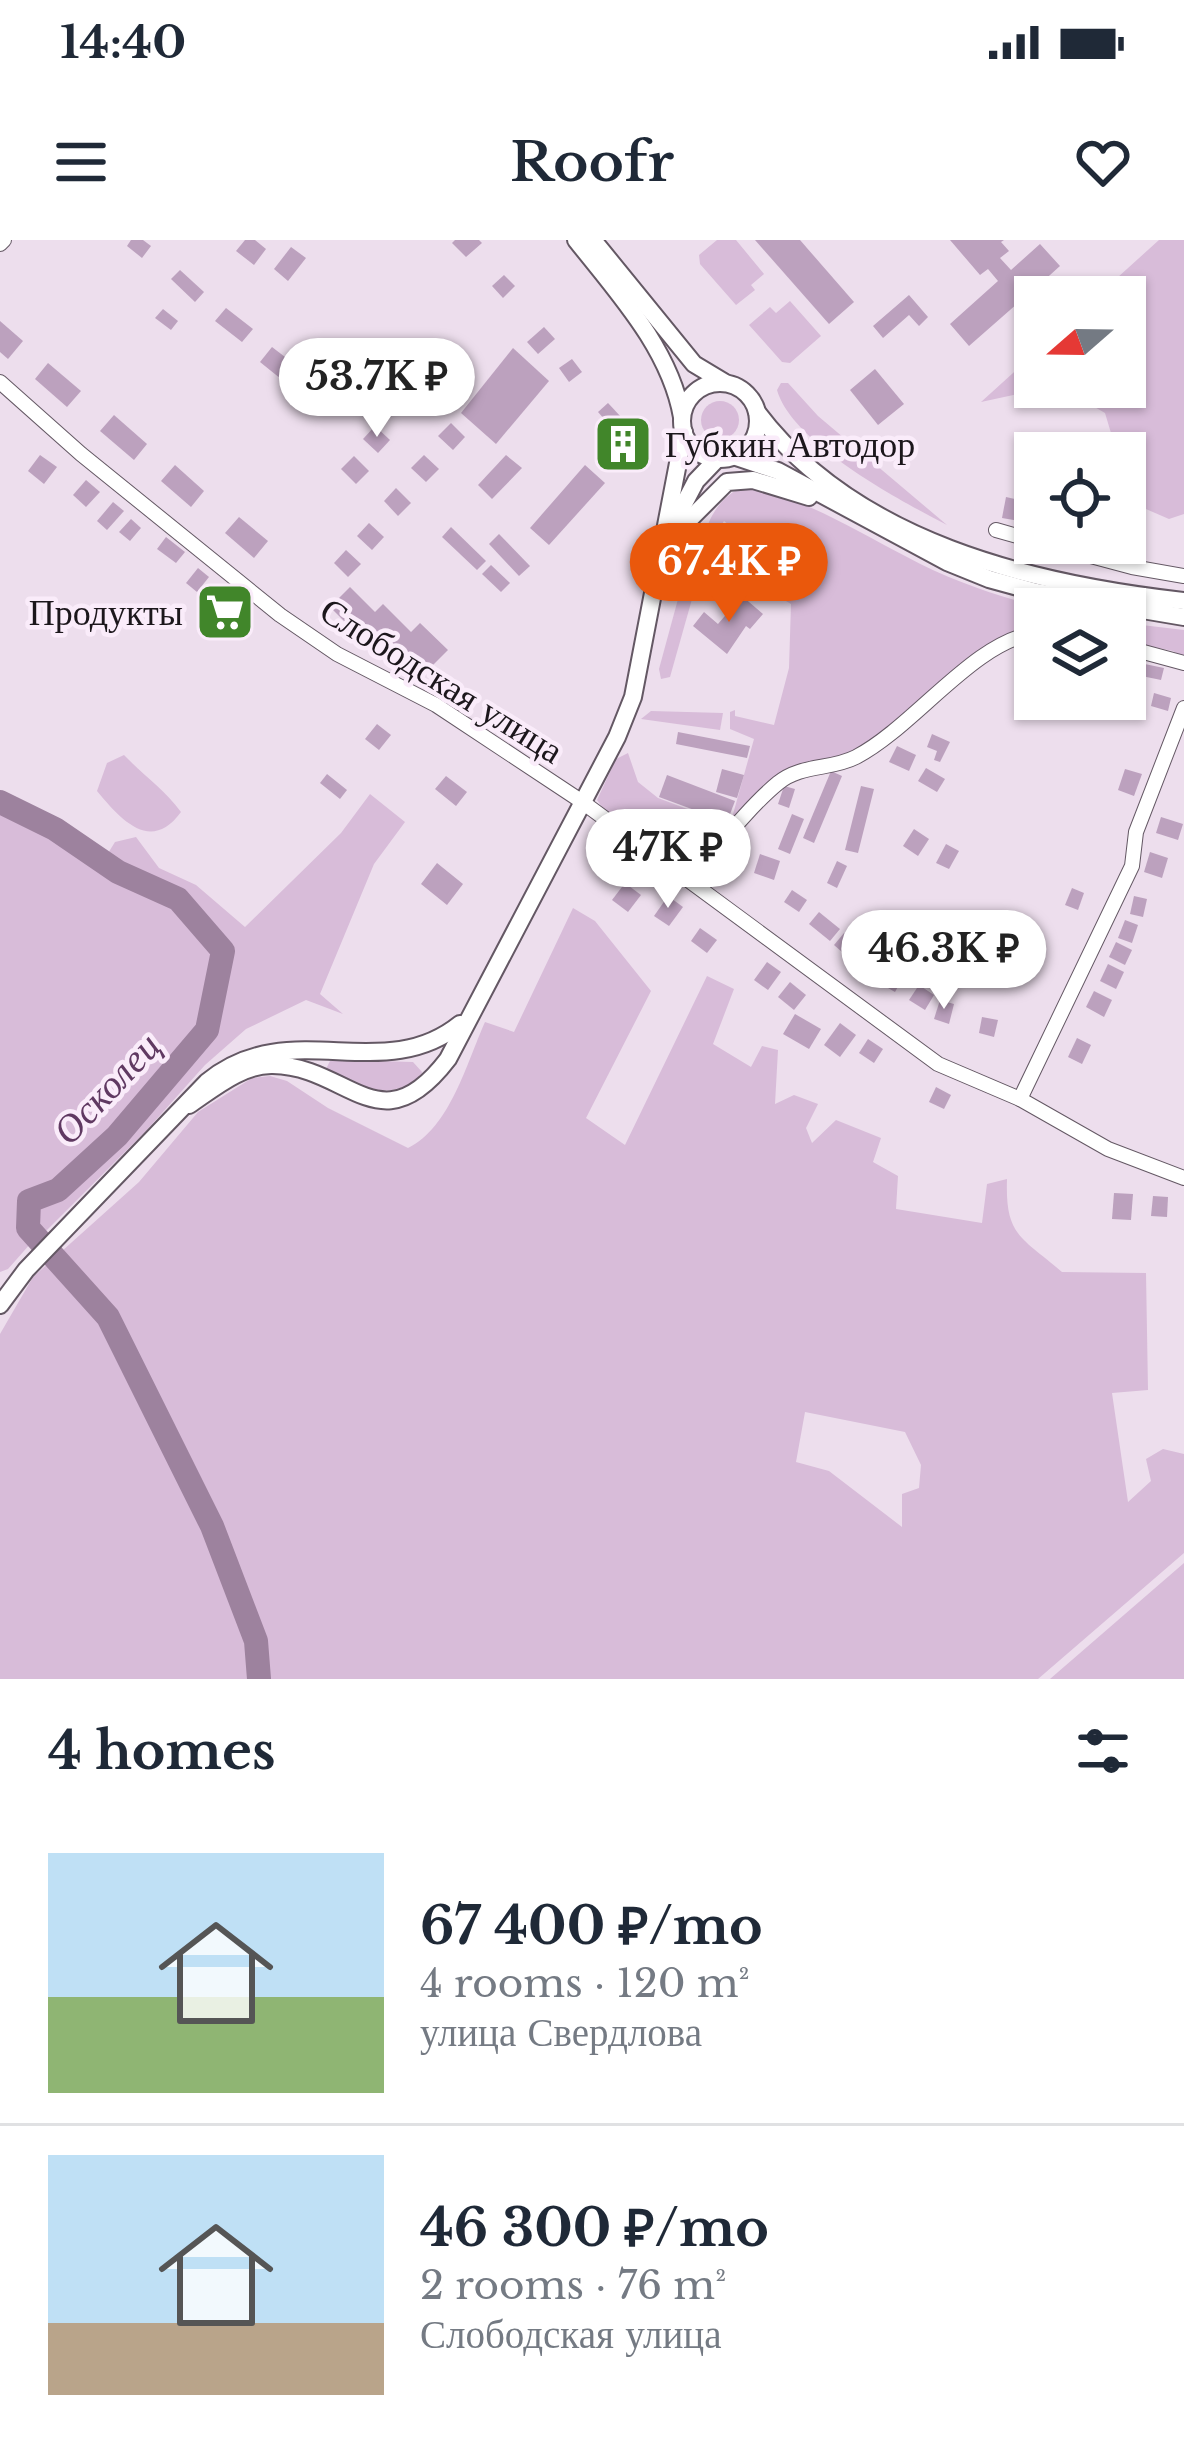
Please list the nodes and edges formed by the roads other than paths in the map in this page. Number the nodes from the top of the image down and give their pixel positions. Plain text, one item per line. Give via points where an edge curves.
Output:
1 (576, 240) edge
2 (593, 240) edge
3 (0, 382) edge
4 (724, 383) junction
5 (757, 412) junction
6 (683, 425) junction
7 (726, 457) junction
8 (858, 514) junction
9 (996, 530) dead end
10 (1014, 535) edge
11 (665, 544) junction
12 (1121, 564) edge
13 (1184, 576) edge
14 (1184, 601) edge
15 (1184, 617) edge
16 (1014, 637) edge
17 (1146, 652) edge
18 (1184, 663) edge
19 (1184, 708) edge
20 (581, 801) junction
21 (658, 857) junction
22 (465, 1020) junction
23 (1020, 1099) junction
24 (189, 1105) junction
25 (1184, 1178) edge
26 (0, 1305) edge

1 - 6 main road via 662,358
2 - 4 main road via 694,364
3 - 20 street, Слободская улица via 280,615
4 - 5 main road via 742,390
4 - 6 main road via 696,392
5 - 7 main road via 752,442
5 - 14 main road via 838,488 926,538 1005,569
6 - 7 main road via 697,451
6 - 11 main road
7 - 8 main road via 761,463
7 - 11 main road via 702,472
8 - 11 main road via 740,479 714,491
8 - 15 main road via 989,579
9 - 10 street
11 - 20 main road via 634,697
12 - 13 street
16 - 21 street via 853,759 780,781 716,844
17 - 18 street
19 - 23 street via 1136,832 1132,866
20 - 21 street, Слободская улица
20 - 22 main road
21 - 23 street, Слободская улица via 938,1064
22 - 24 main road via 421,1048 260,1053 218,1073
22 - 24 main road via 436,1076 399,1100 276,1064 254,1067
23 - 25 street, Слободская улица via 1108,1149
24 - 26 main road

